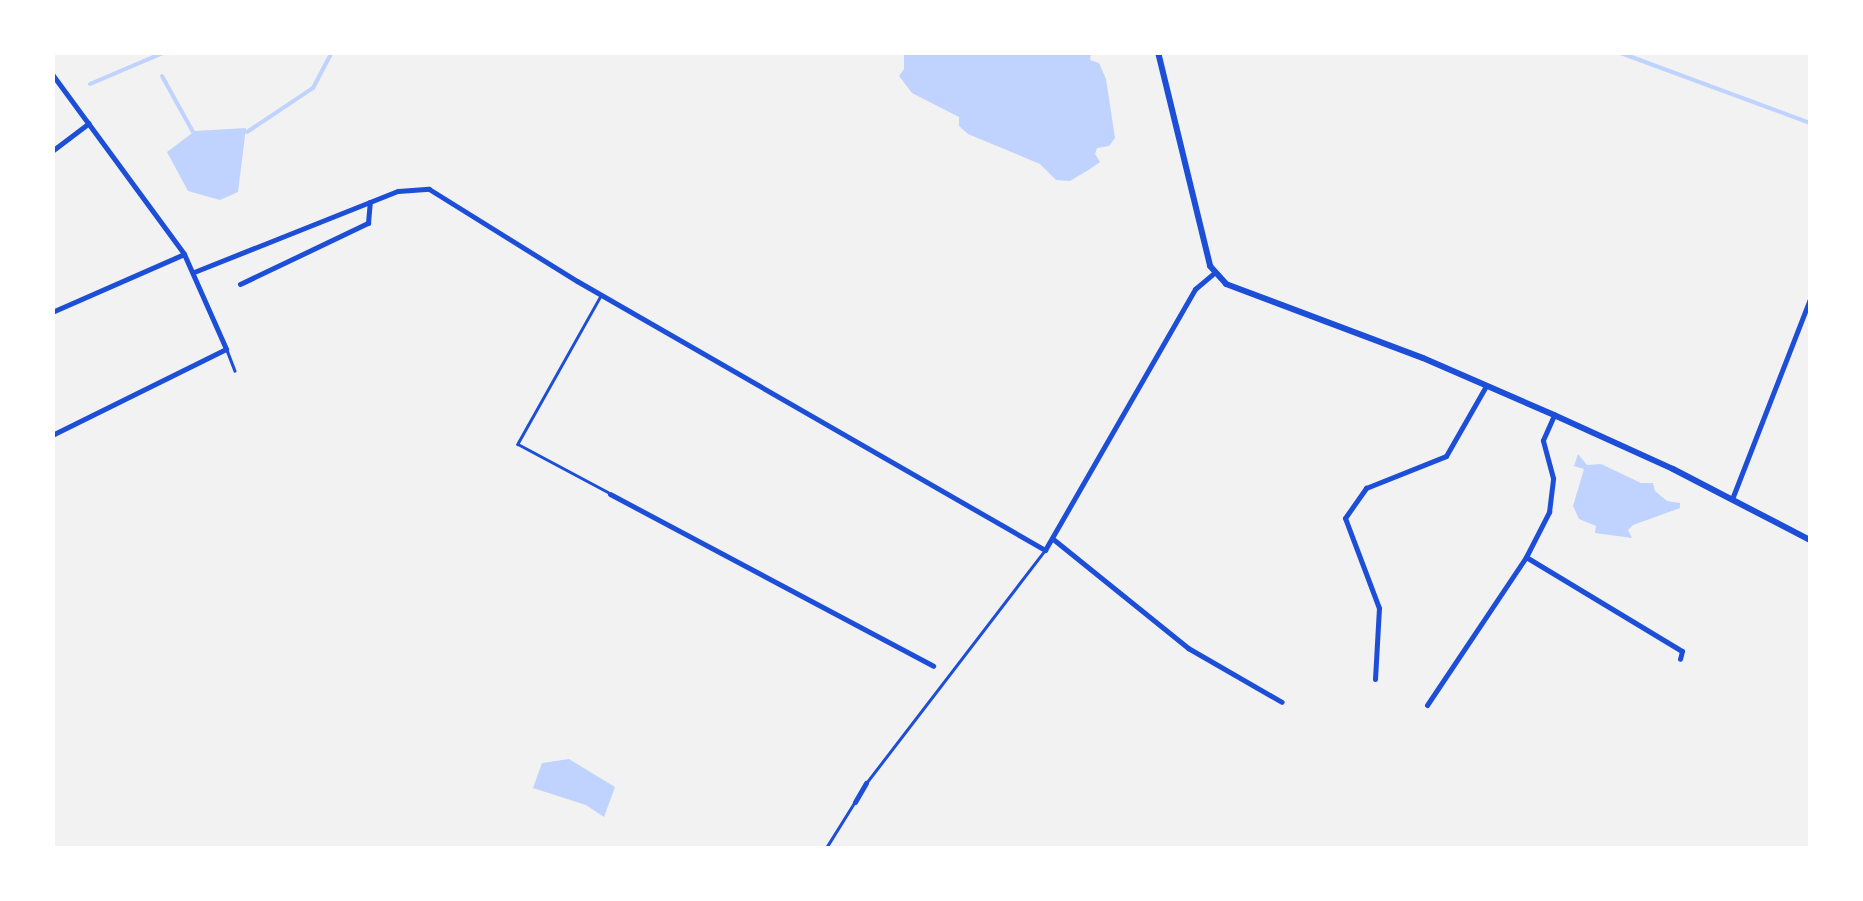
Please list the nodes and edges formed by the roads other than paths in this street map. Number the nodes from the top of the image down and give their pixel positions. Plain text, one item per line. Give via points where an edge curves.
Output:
1 (1158, 52) edge
2 (52, 74) edge
3 (89, 123) junction
4 (52, 151) edge
5 (370, 202) junction
6 (184, 254) junction
7 (194, 272) junction
8 (1214, 273) junction
9 (240, 284) dead end
10 (602, 295) junction
11 (1810, 299) edge
12 (52, 312) edge
13 (226, 349) junction
14 (235, 371) dead end
15 (1486, 386) junction
16 (1554, 415) junction
17 (52, 435) edge
18 (610, 494) joint
19 (1732, 499) junction
20 (1053, 539) junction
21 (1810, 540) edge
22 (1045, 550) junction
23 (1526, 558) junction
24 (1680, 659) dead end
25 (933, 666) dead end
26 (1375, 679) dead end
27 (1282, 702) dead end
28 (1427, 705) dead end
29 (866, 783) joint
30 (854, 802) joint
31 (826, 848) edge

1 - 8 street
2 - 3 street
3 - 4 street
3 - 6 street
5 - 7 street
5 - 9 street via 368,223
5 - 10 street via 398,191 429,190
6 - 7 street
6 - 12 street
7 - 13 street
8 - 15 street via 1242,292
8 - 20 street via 1195,290
10 - 18 lane via 518,444
10 - 22 street
11 - 19 street
13 - 14 lane
13 - 17 street
15 - 16 street
15 - 26 street via 1446,456 1366,488 1345,518 1379,608
16 - 19 street
16 - 23 street via 1543,440 1553,478 1549,512
18 - 25 street
19 - 21 street
20 - 22 street
20 - 27 street via 1188,648
22 - 29 lane
23 - 24 street via 1682,651
23 - 28 street
29 - 30 street
30 - 31 lane

